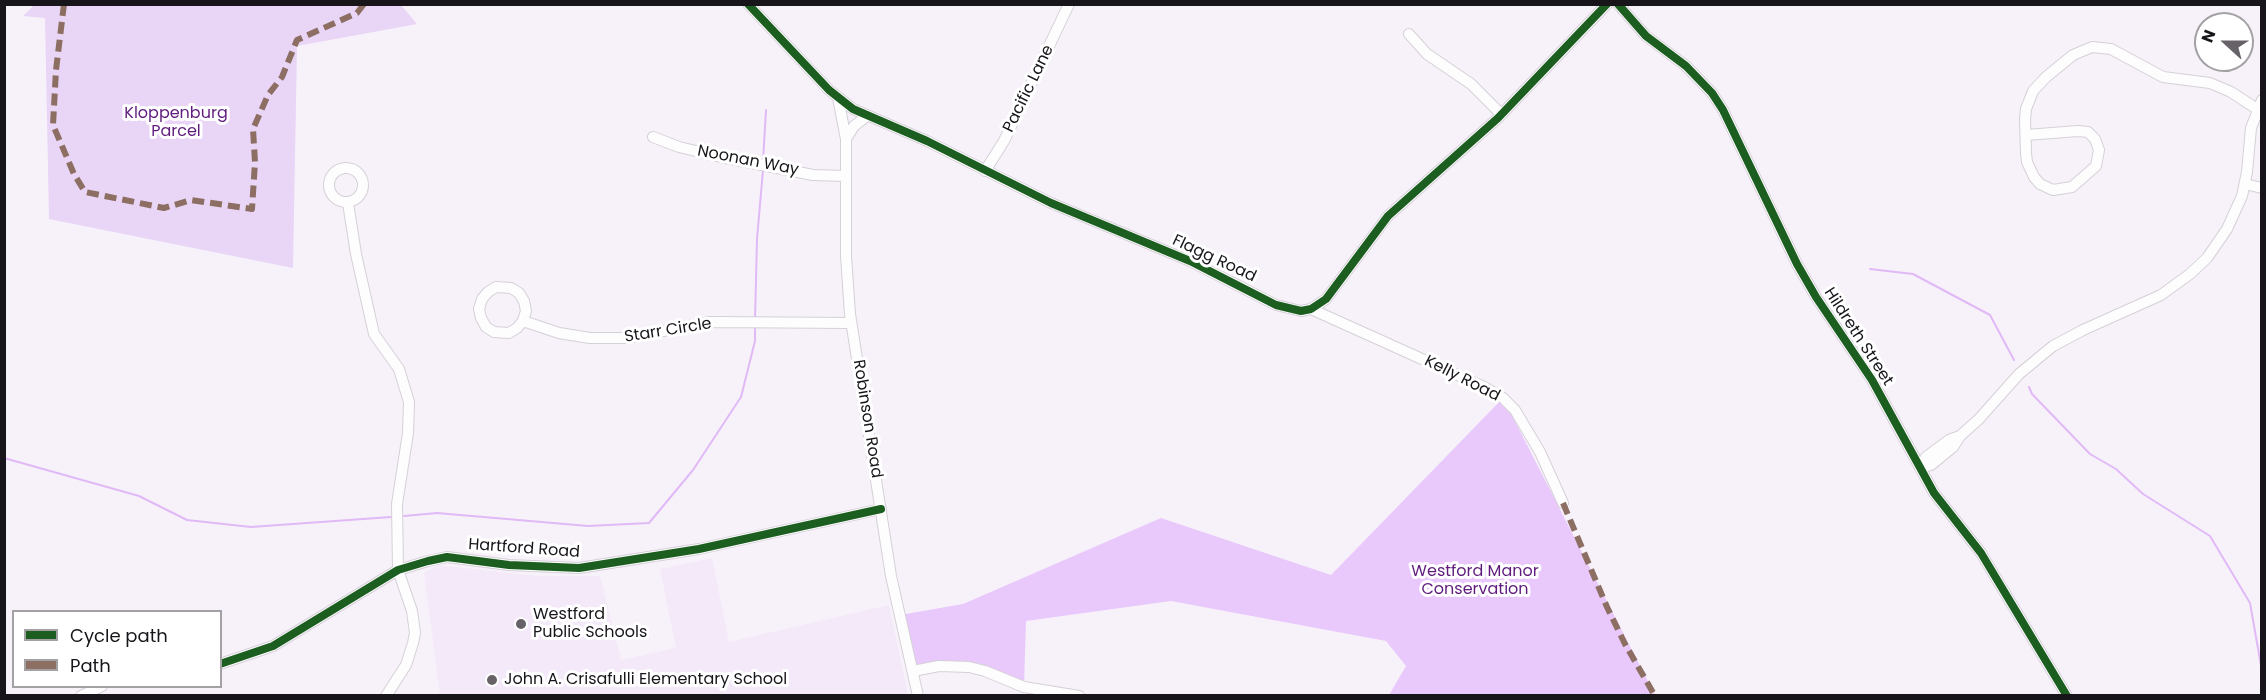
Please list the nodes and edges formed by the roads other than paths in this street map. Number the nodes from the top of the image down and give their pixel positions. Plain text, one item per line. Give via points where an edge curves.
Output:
1 (748, 4) edge
2 (1069, 4) edge
3 (1606, 4) edge
4 (1618, 4) edge
5 (1409, 34) dead end
6 (838, 98) junction
7 (2259, 105) edge
8 (1501, 114) junction
9 (867, 116) junction
10 (2026, 135) junction
11 (653, 137) dead end
12 (846, 140) junction
13 (985, 171) junction
14 (846, 176) junction
15 (2245, 184) junction
16 (2262, 188) edge
17 (348, 203) dead end
18 (1311, 309) junction
19 (524, 321) junction
20 (851, 323) junction
21 (1920, 468) junction
22 (1563, 503) dead end
23 (881, 509) junction
24 (398, 570) junction
25 (222, 663) edge
26 (913, 671) junction
27 (100, 688) edge
28 (81, 696) edge
29 (386, 696) edge
30 (918, 696) edge
31 (1079, 696) edge
32 (2067, 696) edge

1 - 6 street, Flagg Road
2 - 13 street, Pacific Lane via 1004,141
3 - 8 street
4 - 21 street, Hildreth Street via 1646,36 1686,66 1712,93 1797,264 1872,380
5 - 8 street via 1427,54 1471,84
6 - 9 street, Flagg Road
6 - 12 street, Robinson Road
7 - 10 street via 2210,83 2163,77 2111,49 2092,47 2073,55 2033,91 2026,109
7 - 15 street via 2249,137
8 - 18 street via 1400,204 1326,299
9 - 12 street via 854,126
9 - 13 street, Flagg Road
10 - 10 street via 2029,168 2037,181 2049,188 2063,190 2076,185 2099,159 2096,142 2085,131
11 - 14 street, Noonan Way via 757,164 813,175
12 - 14 street, Robinson Road
13 - 18 street, Flagg Road via 1050,203 1190,261 1276,305 1301,311
14 - 20 street, Robinson Road via 846,273
15 - 16 street
15 - 21 street via 2228,229 2190,274 2144,304 2053,346 2019,374 1953,447 1931,465
17 - 24 street via 374,334 399,369 409,402 397,504
18 - 22 street, Kelly Road via 1503,398 1515,410 1540,452
19 - 19 street via 525,302 516,290 496,287 482,299 479,314 490,330 508,333
19 - 20 street, Starr Circle via 579,337 614,339 710,322
20 - 23 street, Robinson Road
21 - 32 street, Hildreth Street via 1980,553
23 - 24 street, Hartford Road via 606,565 559,568 447,557
23 - 26 street, Robinson Road via 891,576
24 - 25 street, Hartford Road via 273,646
24 - 29 street via 415,633 406,664
26 - 30 street, Robinson Road
26 - 31 street via 939,666 969,667 1024,687
27 - 28 street

